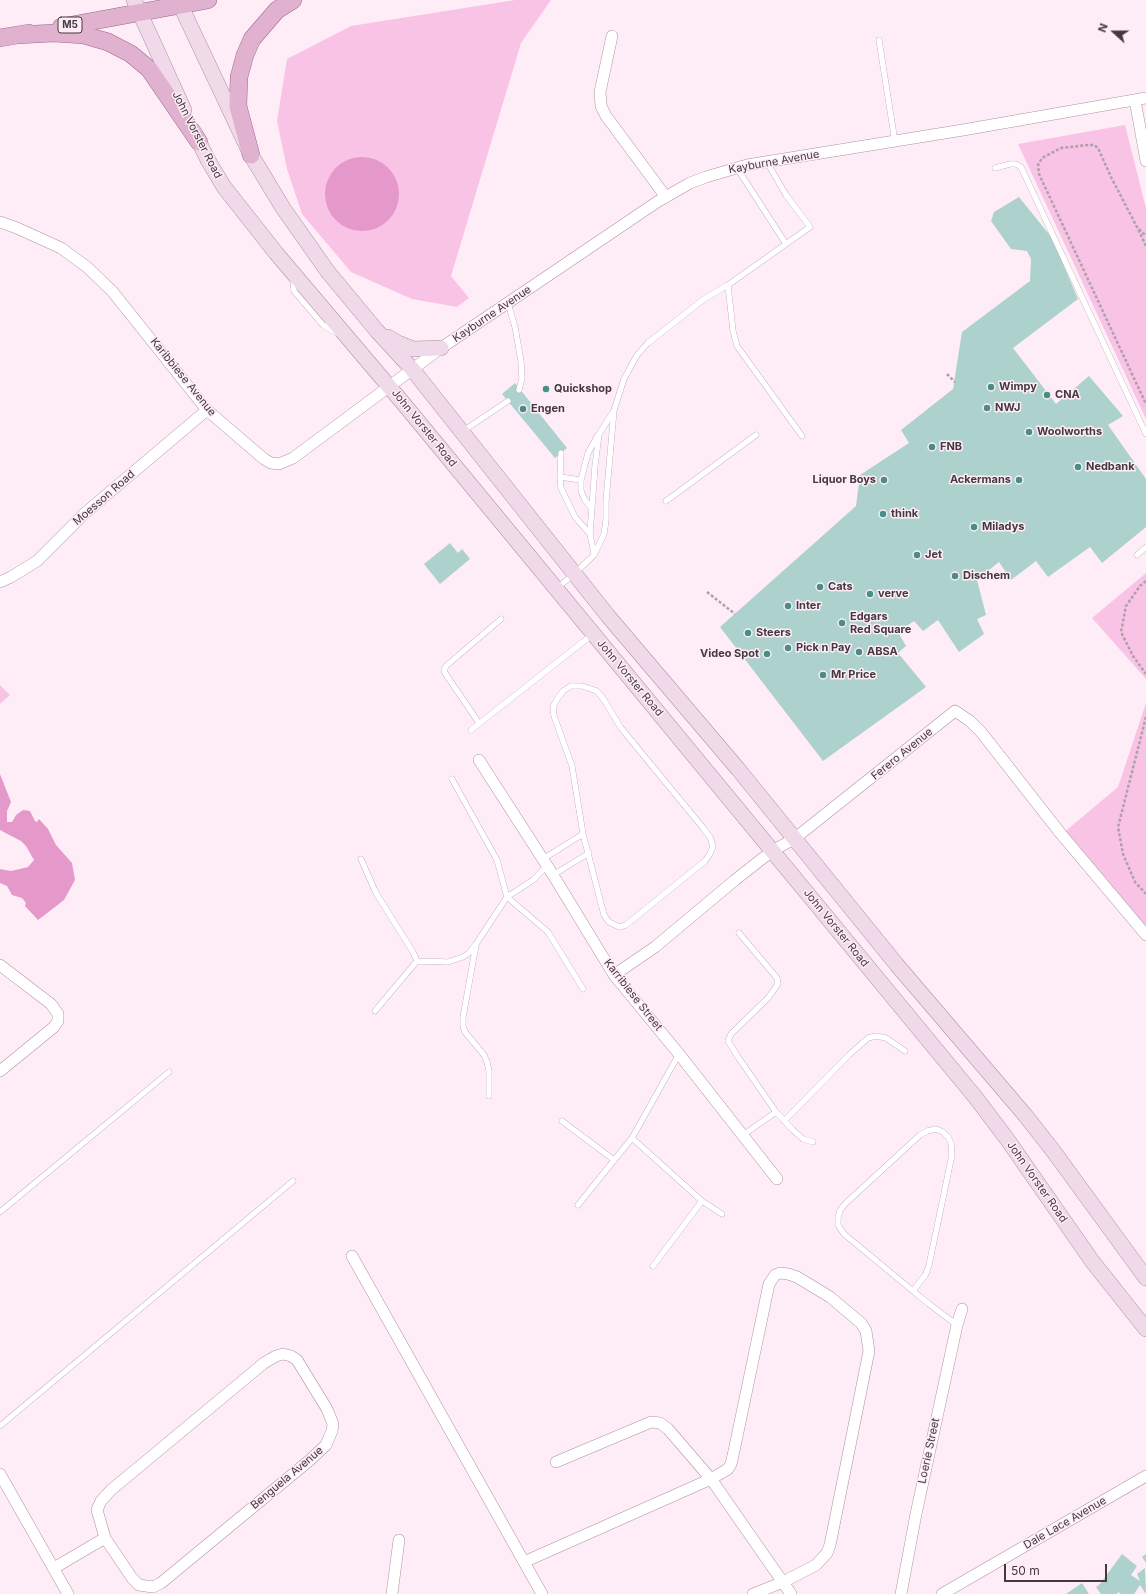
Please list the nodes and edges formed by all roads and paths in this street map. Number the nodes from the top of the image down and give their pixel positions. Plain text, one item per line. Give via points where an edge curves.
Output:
1 (208, 0) edge
2 (293, 0) edge
3 (179, 3) edge
4 (137, 6) edge
5 (17, 35) junction
6 (612, 36) dead end
7 (0, 38) edge
8 (879, 40) dead end
9 (1141, 99) edge
10 (199, 142) junction
11 (895, 142) junction
12 (251, 154) junction
13 (1146, 161) edge
14 (767, 162) junction
15 (737, 168) junction
16 (995, 168) dead end
17 (666, 197) junction
18 (0, 222) edge
19 (1138, 228) junction
20 (1146, 236) edge
21 (786, 244) junction
22 (1146, 246) edge
23 (728, 285) junction
24 (508, 303) junction
25 (376, 330) junction
26 (441, 348) junction
27 (412, 369) junction
28 (947, 374) dead end
29 (955, 382) dead end
30 (389, 386) junction
31 (519, 390) dead end
32 (508, 401) dead end
33 (1146, 404) edge
34 (207, 410) junction
35 (614, 410) junction
36 (461, 432) junction
37 (599, 434) junction
38 (1146, 434) edge
39 (756, 435) dead end
40 (802, 436) dead end
41 (561, 453) dead end
42 (560, 477) junction
43 (581, 480) junction
44 (666, 501) dead end
45 (591, 508) junction
46 (590, 534) junction
47 (1146, 547) edge
48 (594, 555) junction
49 (1137, 555) dead end
50 (575, 573) junction
51 (1146, 581) edge
52 (0, 582) edge
53 (556, 588) junction
54 (706, 592) dead end
55 (735, 614) dead end
56 (501, 619) dead end
57 (593, 634) junction
58 (1146, 674) edge
59 (1146, 717) edge
60 (479, 723) junction
61 (470, 730) dead end
62 (478, 760) dead end
63 (452, 779) dead end
64 (583, 834) junction
65 (794, 839) junction
66 (772, 850) junction
67 (589, 853) junction
68 (361, 859) dead end
69 (548, 867) junction
70 (1146, 894) edge
71 (507, 898) junction
72 (739, 933) dead end
73 (1146, 935) edge
74 (476, 944) junction
75 (417, 961) junction
76 (0, 965) edge
77 (614, 975) junction
78 (583, 989) dead end
79 (375, 1011) dead end
80 (905, 1051) dead end
81 (679, 1054) junction
82 (0, 1071) edge
83 (169, 1072) dead end
84 (489, 1096) dead end
85 (776, 1112) junction
86 (562, 1121) dead end
87 (784, 1121) junction
88 (743, 1135) junction
89 (632, 1138) junction
90 (813, 1142) dead end
91 (614, 1160) junction
92 (777, 1178) dead end
93 (292, 1181) dead end
94 (702, 1201) junction
95 (578, 1205) dead end
96 (0, 1212) edge
97 (722, 1214) dead end
98 (352, 1256) dead end
99 (652, 1266) dead end
100 (1146, 1278) edge
101 (913, 1291) junction
102 (962, 1309) dead end
103 (957, 1325) junction
104 (1146, 1329) edge
105 (0, 1426) edge
106 (556, 1462) dead end
107 (0, 1474) edge
108 (1146, 1476) edge
109 (710, 1479) junction
110 (105, 1538) junction
111 (399, 1540) dead end
112 (524, 1562) junction
113 (54, 1568) junction
114 (783, 1582) junction
115 (68, 1594) edge
116 (392, 1594) edge
117 (542, 1594) edge
118 (753, 1594) edge
119 (791, 1594) edge
120 (902, 1594) edge
121 (942, 1594) edge

1 - 3 main road, M5
2 - 12 main road via 278,10 252,39 245,55 239,77 238,106
3 - 4 main road, M5
3 - 12 main road, John Vorster Road
4 - 5 main road, M5
4 - 10 main road, John Vorster Road
5 - 7 main road, M5
5 - 10 main road via 84,35 108,42 131,54 149,69
6 - 17 street via 600,92 601,106
8 - 11 lane
9 - 11 street, Kayburne Avenue
9 - 13 street
10 - 30 main road, John Vorster Road via 224,187 292,273
11 - 14 street, Kayburne Avenue
12 - 25 main road, John Vorster Road via 283,208 328,272
14 - 15 street, Kayburne Avenue
14 - 21 lane via 786,195 810,227
15 - 17 street, Kayburne Avenue via 690,183
15 - 21 lane
16 - 38 lane via 1010,164 1021,167
17 - 24 street, Kayburne Avenue
18 - 34 street, Karibbiese Avenue via 61,248 87,267 112,291
19 - 20 path
19 - 22 path
19 - 33 path via 1098,148 1094,145 1061,148 1042,158 1038,165 1038,174
21 - 23 lane
23 - 35 lane via 704,299 636,355 624,379
23 - 40 lane via 737,346
24 - 26 street, Kayburne Avenue
24 - 31 lane via 520,356 522,378
25 - 26 main road via 413,349
25 - 27 main road, John Vorster Road
26 - 27 street, Kayburne Avenue
27 - 30 street, Kayburne Avenue
27 - 36 main road, John Vorster Road
28 - 29 path
30 - 34 street, Karibbiese Avenue via 294,458 279,464 264,459
30 - 53 main road, John Vorster Road
32 - 36 lane
34 - 52 street, Moesson Road via 85,513 37,561
35 - 37 lane
35 - 48 lane via 606,520 604,534
36 - 50 main road, John Vorster Road
37 - 43 lane via 588,452
37 - 45 lane
39 - 44 lane
41 - 42 lane
42 - 43 lane
42 - 46 lane via 561,488 573,513
43 - 45 lane via 584,500
45 - 46 lane
46 - 48 lane
47 - 49 lane
48 - 50 lane
50 - 53 lane
50 - 65 main road, John Vorster Road
51 - 58 path via 1126,606 1121,632
53 - 57 main road, John Vorster Road
54 - 55 path
56 - 60 lane via 444,670
57 - 60 lane
57 - 66 main road, John Vorster Road
59 - 70 path via 1118,827 1123,854 1135,882
60 - 61 lane
62 - 69 street, Karribiese Street
63 - 71 lane via 497,860
64 - 67 lane
64 - 67 lane via 572,766 553,707 563,691 571,686 582,686 601,695 621,728 707,833 712,846 705,861 626,925 619,927 609,922 604,915
64 - 69 lane
65 - 66 street, Ferero Avenue
65 - 73 street, Ferero Avenue via 955,711 981,732 1061,834
65 - 100 main road, John Vorster Road via 896,965 1054,1152
66 - 77 street, Ferero Avenue via 655,947
66 - 104 main road, John Vorster Road via 976,1098 1007,1138 1092,1261
67 - 69 lane
68 - 75 lane via 376,893
69 - 71 lane
69 - 77 street, Karribiese Street
71 - 74 lane
71 - 78 lane via 548,932
72 - 85 lane via 777,978 778,984 768,998 731,1034 728,1041
74 - 75 lane via 463,957 448,962
74 - 84 lane via 463,1026 484,1055 489,1071
75 - 79 lane
76 - 82 street via 51,1004 58,1014 58,1021 54,1027
77 - 81 street, Karribiese Street
80 - 87 lane via 886,1038 868,1038
81 - 88 street, Karribiese Street
81 - 89 lane
83 - 96 lane
85 - 87 lane
85 - 88 lane
86 - 91 lane
87 - 90 lane via 803,1139
88 - 92 street, Karribiese Street
89 - 91 lane
89 - 94 lane
91 - 95 lane
93 - 105 lane
94 - 97 lane
94 - 99 lane
98 - 112 street
101 - 101 lane via 844,1234 838,1225 838,1218 846,1203 920,1135 936,1129 948,1137 952,1155 929,1265 926,1274
101 - 103 lane
102 - 103 street, Loerie Street
103 - 120 street, Loerie Street via 916,1514
106 - 109 street via 656,1422 668,1429
107 - 113 street
108 - 121 street, Dale Lace Avenue
109 - 112 street
109 - 114 street
109 - 114 street via 728,1469 731,1464 771,1278 780,1274 797,1277 830,1297 861,1323 866,1331 869,1350 830,1545 827,1553 816,1565
110 - 110 street, Benguela Avenue via 132,1578 139,1585 153,1587 310,1460 326,1445 333,1424 327,1409 297,1360 283,1354 264,1363 107,1493 97,1510
110 - 113 street
111 - 116 street
112 - 117 street
113 - 115 street
114 - 118 street
114 - 119 street

